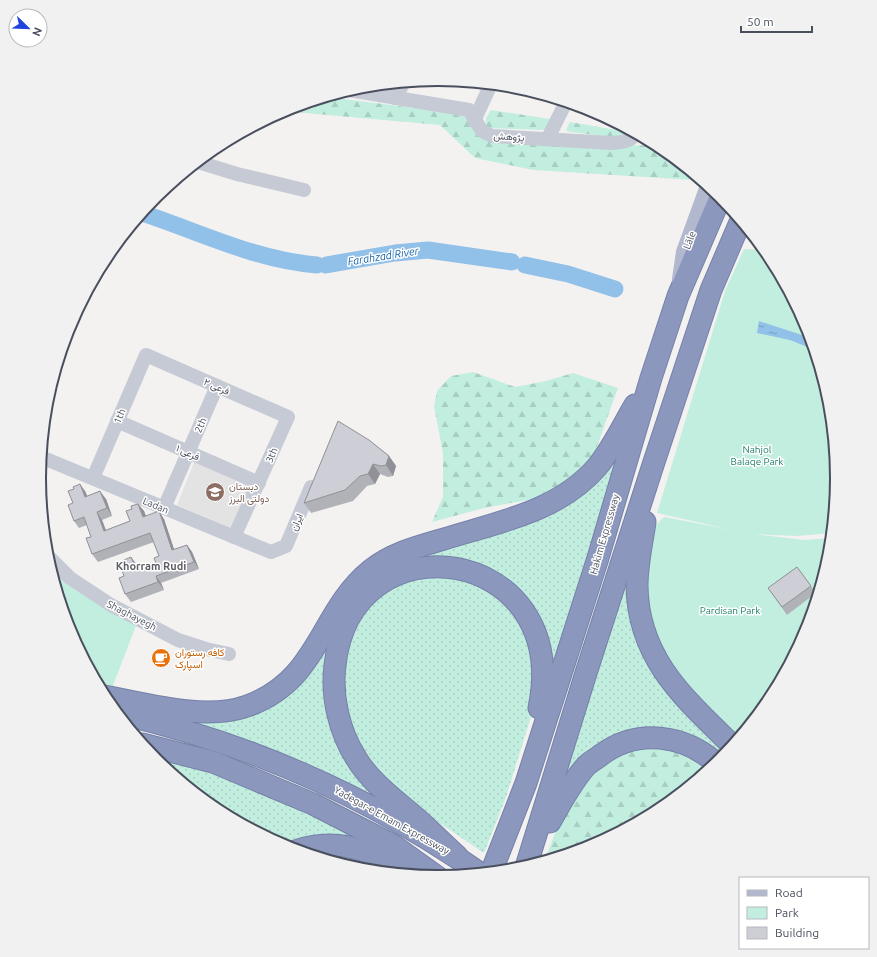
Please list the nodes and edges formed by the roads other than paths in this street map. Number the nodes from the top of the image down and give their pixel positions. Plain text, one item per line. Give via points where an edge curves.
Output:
1 (401, 88) edge
2 (489, 89) edge
3 (367, 93) edge
4 (395, 98) junction
5 (564, 107) edge
6 (474, 121) junction
7 (631, 137) edge
8 (548, 138) junction
9 (204, 164) edge
10 (304, 190) dead end
11 (707, 192) edge
12 (718, 203) edge
13 (739, 226) edge
14 (744, 233) edge
15 (711, 290) junction
16 (678, 296) junction
17 (146, 355) joint
18 (651, 378) junction
19 (217, 386) junction
20 (288, 416) joint
21 (117, 421) junction
22 (188, 452) junction
23 (47, 459) edge
24 (654, 462) junction
25 (93, 478) junction
26 (313, 482) edge
27 (259, 483) junction
28 (164, 508) junction
29 (234, 537) junction
30 (271, 552) joint
31 (56, 564) edge
32 (229, 654) dead end
33 (112, 697) edge
34 (126, 715) edge
35 (730, 742) edge
36 (152, 747) edge
37 (711, 760) edge
38 (526, 783) junction
39 (307, 848) edge
40 (457, 856) junction
41 (529, 860) edge
42 (530, 860) edge
43 (493, 867) edge
44 (475, 869) edge
45 (415, 870) edge
46 (428, 871) edge

1 - 4 street
2 - 6 street
3 - 4 street, پژوهش
4 - 6 street, پژوهش via 469,110
5 - 8 street
6 - 8 street, پژوهش via 482,131 492,136
7 - 8 street, پژوهش via 623,142 612,143
9 - 10 street
11 - 16 main road, Lāle via 684,252
12 - 16 highway, Hakim Expressway
13 - 15 highway
14 - 15 street
15 - 24 highway
16 - 18 highway, Hakim Expressway
17 - 19 street, فرعی ۲
17 - 21 street, 1th
18 - 33 highway via 608,451 581,483 547,506 412,549 372,568 346,598 306,662 287,684 277,691 238,709 206,713
18 - 38 highway, Hakim Expressway via 598,558
19 - 20 street, فرعی ۲
19 - 22 street, 2th
20 - 27 street, 3th
21 - 22 street, فرعی ۱
21 - 25 street, 1th
22 - 27 street, فرعی ۱
22 - 28 street, 2th
23 - 25 street, Ladan
24 - 35 highway via 637,585 643,625 658,660 678,690
24 - 41 highway
25 - 28 street, Ladan
26 - 30 street, ایران via 286,546
27 - 29 street, 3th
28 - 29 street, Ladan
29 - 30 street, Ladan
31 - 32 street, Shaghayegh via 70,578 111,605 178,640
34 - 40 highway, Yadegar-e Emam Expressway via 187,731 269,759 356,798
36 - 46 highway via 213,762 320,808 392,845
37 - 42 highway via 690,746 663,738 631,739 614,746 587,765 568,789
38 - 40 highway via 543,676 538,641 524,610 510,594 492,581 462,569 446,566 419,568 382,583 355,609 339,642 334,673 339,717 349,745 366,772
38 - 43 highway, Hakim Expressway
39 - 45 highway via 321,845 353,847
40 - 44 highway, Yadegar-e Emam Expressway

